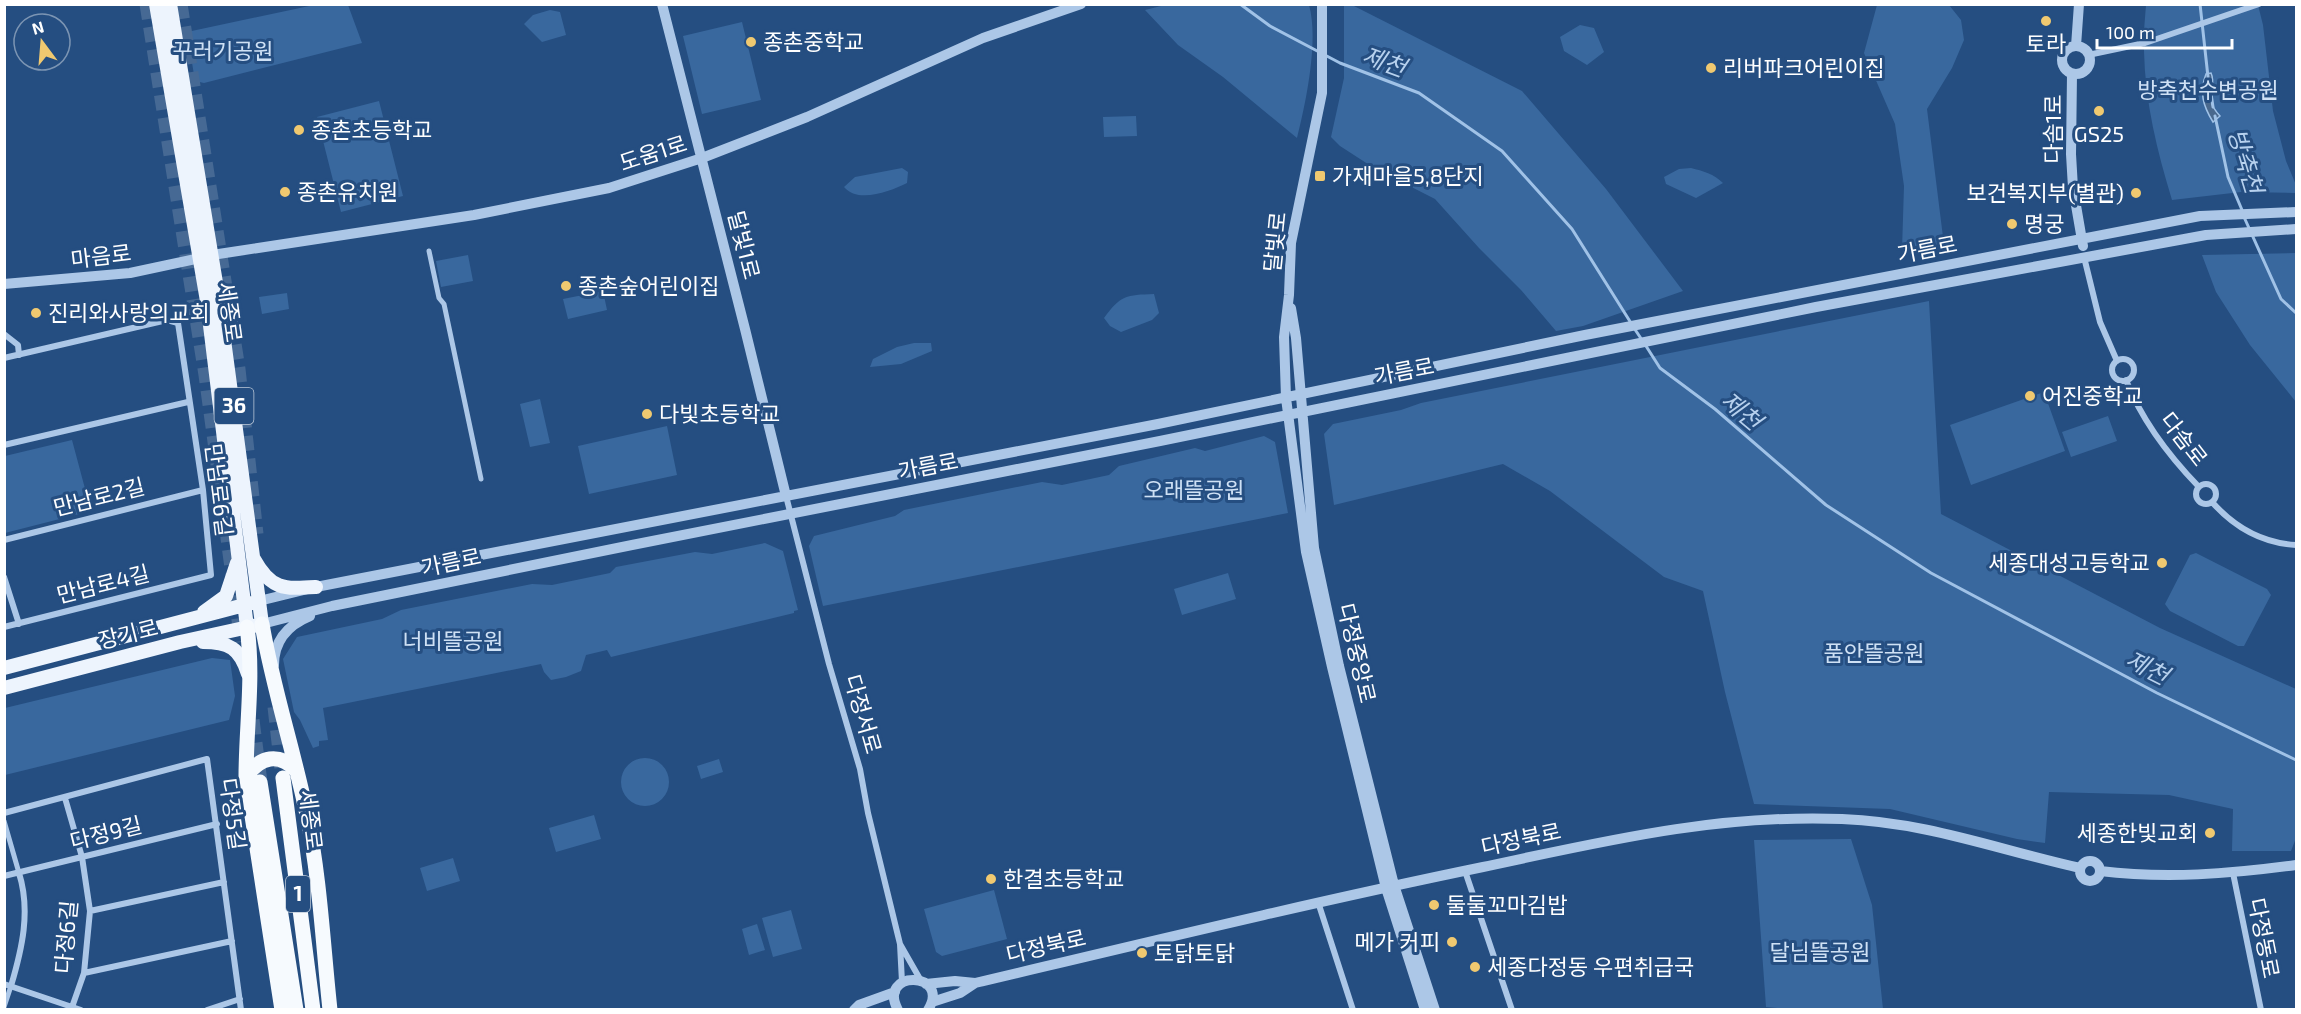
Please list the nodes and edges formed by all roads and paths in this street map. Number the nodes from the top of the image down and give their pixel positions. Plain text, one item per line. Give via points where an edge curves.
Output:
1 (156, 4) edge
2 (170, 4) edge
3 (662, 4) edge
4 (1081, 4) edge
5 (1322, 4) edge
6 (2079, 4) edge
7 (2259, 4) edge
8 (2076, 46) junction
9 (2088, 55) junction
10 (2072, 74) junction
11 (702, 158) junction
12 (2296, 212) edge
13 (2296, 228) edge
14 (2081, 240) junction
15 (429, 251) dead end
16 (206, 256) junction
17 (2084, 256) junction
18 (4, 284) edge
19 (1289, 295) junction
20 (4, 334) edge
21 (19, 355) junction
22 (4, 358) edge
23 (2117, 361) junction
24 (2126, 380) junction
25 (1301, 395) junction
26 (1286, 398) junction
27 (188, 402) junction
28 (1303, 411) junction
29 (1288, 414) junction
30 (4, 446) edge
31 (481, 479) dead end
32 (2199, 487) junction
33 (203, 490) junction
34 (786, 496) junction
35 (2212, 502) junction
36 (790, 514) junction
37 (4, 540) edge
38 (2296, 545) edge
39 (246, 558) junction
40 (211, 575) joint
41 (4, 577) edge
42 (316, 587) junction
43 (259, 601) junction
44 (244, 605) junction
45 (332, 606) junction
46 (179, 623) junction
47 (20, 624) junction
48 (254, 626) junction
49 (4, 627) edge
50 (180, 642) junction
51 (4, 668) edge
52 (274, 681) junction
53 (250, 682) junction
54 (4, 687) edge
55 (290, 775) junction
56 (253, 779) junction
57 (65, 798) junction
58 (4, 813) edge
59 (4, 821) edge
60 (217, 824) junction
61 (81, 857) junction
62 (2296, 865) edge
63 (1465, 870) junction
64 (19, 873) junction
65 (2233, 873) junction
66 (4, 876) edge
67 (225, 882) junction
68 (1390, 887) junction
69 (1318, 902) junction
70 (90, 910) junction
71 (232, 941) junction
72 (900, 944) junction
73 (84, 973) junction
74 (923, 982) junction
75 (975, 983) junction
76 (8, 986) edge
77 (898, 987) junction
78 (240, 999) junction
79 (930, 1006) edge
80 (4, 1007) edge
81 (71, 1008) edge
82 (81, 1010) edge
83 (207, 1010) edge
84 (241, 1010) edge
85 (282, 1010) edge
86 (296, 1010) edge
87 (313, 1010) edge
88 (330, 1010) edge
89 (854, 1010) edge
90 (898, 1010) edge
91 (1353, 1010) edge
92 (1425, 1010) edge
93 (1435, 1010) edge
94 (1512, 1010) edge
95 (2261, 1010) edge

1 - 16 main road, 세종로 / 36
2 - 16 main road, 세종로 / 36
3 - 11 street, 달빛1로
4 - 11 street, 도움1로 via 983,38 807,117
5 - 19 street, 달빛로 via 1322,93 1291,243
6 - 8 street, 다솜1로
7 - 9 street via 2145,44
8 - 9 street
8 - 10 street, 다솜1로 via 2064,52 2062,61
9 - 10 street, 다솜1로 via 2090,62 2085,70
10 - 14 street, 다솜1로 via 2071,154
11 - 16 street, 도움1로 via 609,188 474,215
11 - 34 street, 달빛1로
12 - 14 street, 가름로 via 2200,216
13 - 17 street, 가름로 via 2206,235
14 - 17 street, 다솜1로
14 - 25 street, 가름로 via 1585,335
15 - 31 street
16 - 18 street, 마음로 via 130,273
16 - 39 main road, 세종로 / 36
17 - 23 street, 다솜로 via 2100,322
17 - 28 street, 가름로
19 - 25 street, 다정중앙로
19 - 26 street, 달빛로 via 1284,337
20 - 21 street via 18,345
21 - 22 street, 만남로6길
21 - 27 street, 만남로6길 via 173,320 178,323
23 - 24 street, 다솜로 via 2112,373 2116,379
23 - 24 street, 다솜로 via 2124,359 2132,365 2132,375
24 - 32 street, 다솜로 via 2152,430
25 - 26 street, 가름로
25 - 28 street, 다정중앙로
26 - 29 street, 다정중앙로
26 - 34 street, 가름로
27 - 30 street
27 - 33 street, 만남로6길
28 - 29 street, 가름로
28 - 68 street, 다정중앙로 via 1314,548
29 - 36 street, 가름로
29 - 68 street, 다정중앙로 via 1306,552
32 - 35 street, 다솜로 via 2198,501
32 - 35 street, 다솜로 via 2205,484 2213,488 2216,496
33 - 37 street, 만남로2길
33 - 40 street, 만남로6길
34 - 36 street, 다정서로
34 - 42 street, 가름로
35 - 38 street, 다솜로 via 2226,518 2254,536 2277,544
36 - 45 street, 가름로
36 - 72 street, 다정서로 via 860,769
39 - 42 main road via 273,585
39 - 43 main road, 세종로 / 36
39 - 44 main road, 세종로 / 36
39 - 46 main road, 36 via 226,596 203,613
40 - 47 street, 만남로4길
41 - 47 street
42 - 43 street, 가름로
43 - 44 main road, 장기로
43 - 48 main road, 세종로 / 36
44 - 46 main road, 장기로
44 - 48 main road, 세종로 / 36
45 - 48 street, 가름로
45 - 52 street via 301,620 281,638 274,658
46 - 51 main road, 장기로 / 36
47 - 49 street, 만남로4길
48 - 50 main road, 장기로
48 - 52 highway
48 - 53 highway
50 - 53 main road via 219,642 232,647 241,656
50 - 54 main road, 장기로
52 - 55 highway
53 - 56 highway
55 - 56 highway via 290,764 274,758 262,760 251,769
55 - 87 highway, 세종로 / 1
55 - 88 highway via 307,817
56 - 85 highway
56 - 86 highway, 세종로 / 1
57 - 58 street, 다정5길
57 - 60 street, 다정5길 via 207,759
57 - 61 street, 다정6길
59 - 64 street
60 - 61 street, 다정9길
60 - 67 street, 다정5길
61 - 64 street, 다정9길
61 - 70 street, 다정6길
62 - 65 street
63 - 65 street, 다정북로 via 1644,833 1780,818 1902,824 2080,868 2093,861 2100,871
63 - 68 street, 다정북로
63 - 94 street
64 - 66 street, 다정9길
64 - 76 street via 25,890 26,917
65 - 95 street, 다정동로
67 - 70 street
67 - 71 street, 다정5길
68 - 69 street, 다정북로
68 - 92 street, 다정중앙로
68 - 93 street, 다정중앙로
69 - 75 street, 다정북로
69 - 91 street
70 - 73 street, 다정6길
71 - 73 street
71 - 78 street, 다정5길
72 - 74 street
72 - 77 street
73 - 81 street, 다정6길
74 - 75 street
74 - 77 street via 907,979
74 - 79 street via 932,995
75 - 79 street
76 - 80 street
76 - 81 street
77 - 89 street
77 - 90 street
78 - 83 street
78 - 84 street, 다정5길
81 - 82 street

